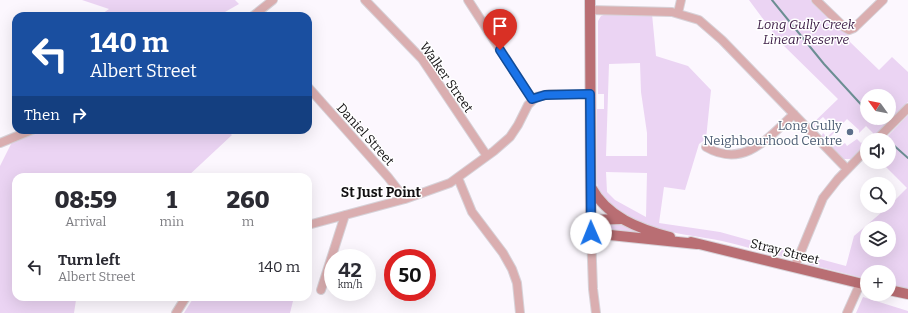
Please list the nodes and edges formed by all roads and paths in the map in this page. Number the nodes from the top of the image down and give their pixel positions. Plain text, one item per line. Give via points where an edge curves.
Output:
1 (273, 0) edge
2 (365, 0) edge
3 (468, 0) edge
4 (682, 0) edge
5 (816, 0) edge
6 (883, 0) edge
7 (590, 5) edge
8 (258, 12) edge
9 (678, 13) junction
10 (312, 91) edge
11 (590, 94) junction
12 (532, 99) junction
13 (908, 108) edge
14 (794, 114) junction
15 (883, 133) edge
16 (22, 134) edge
17 (0, 143) edge
18 (706, 148) dead end
19 (487, 156) junction
20 (860, 156) edge
21 (847, 169) junction
22 (458, 178) junction
23 (591, 188) junction
24 (405, 199) junction
25 (345, 215) junction
26 (622, 219) junction
27 (591, 220) junction
28 (312, 224) edge
29 (591, 233) junction
30 (697, 244) junction
31 (795, 266) junction
32 (860, 283) edge
33 (322, 290) dead end
34 (860, 291) edge
35 (896, 291) edge
36 (908, 294) edge
37 (184, 301) edge
38 (176, 313) edge
39 (520, 313) edge
40 (596, 313) edge
41 (847, 313) edge

1 - 8 street
2 - 19 street, Walker Street via 422,59
3 - 12 street
4 - 9 street
5 - 6 street via 848,30 854,28
7 - 9 street
7 - 11 main road
9 - 14 street via 692,17 711,29
10 - 24 street, Daniel Street via 380,167
11 - 12 street via 545,95
11 - 23 main road
12 - 19 street via 516,130
13 - 15 street
14 - 18 street via 764,142 745,153 725,154
14 - 21 street
16 - 17 street
19 - 22 street
20 - 21 street
21 - 31 street via 832,185 819,206
22 - 24 street via 436,189
22 - 39 street via 472,212 512,269 517,283
23 - 26 main road, Stray Street via 603,205
23 - 27 main road
24 - 25 street
25 - 28 street
25 - 33 street
26 - 27 main road
26 - 30 main road, Stray Street
27 - 29 main road
29 - 30 main road, Stray Street
29 - 40 street
30 - 31 main road, Stray Street
31 - 32 main road, Stray Street
34 - 41 street
35 - 36 main road
37 - 38 street

